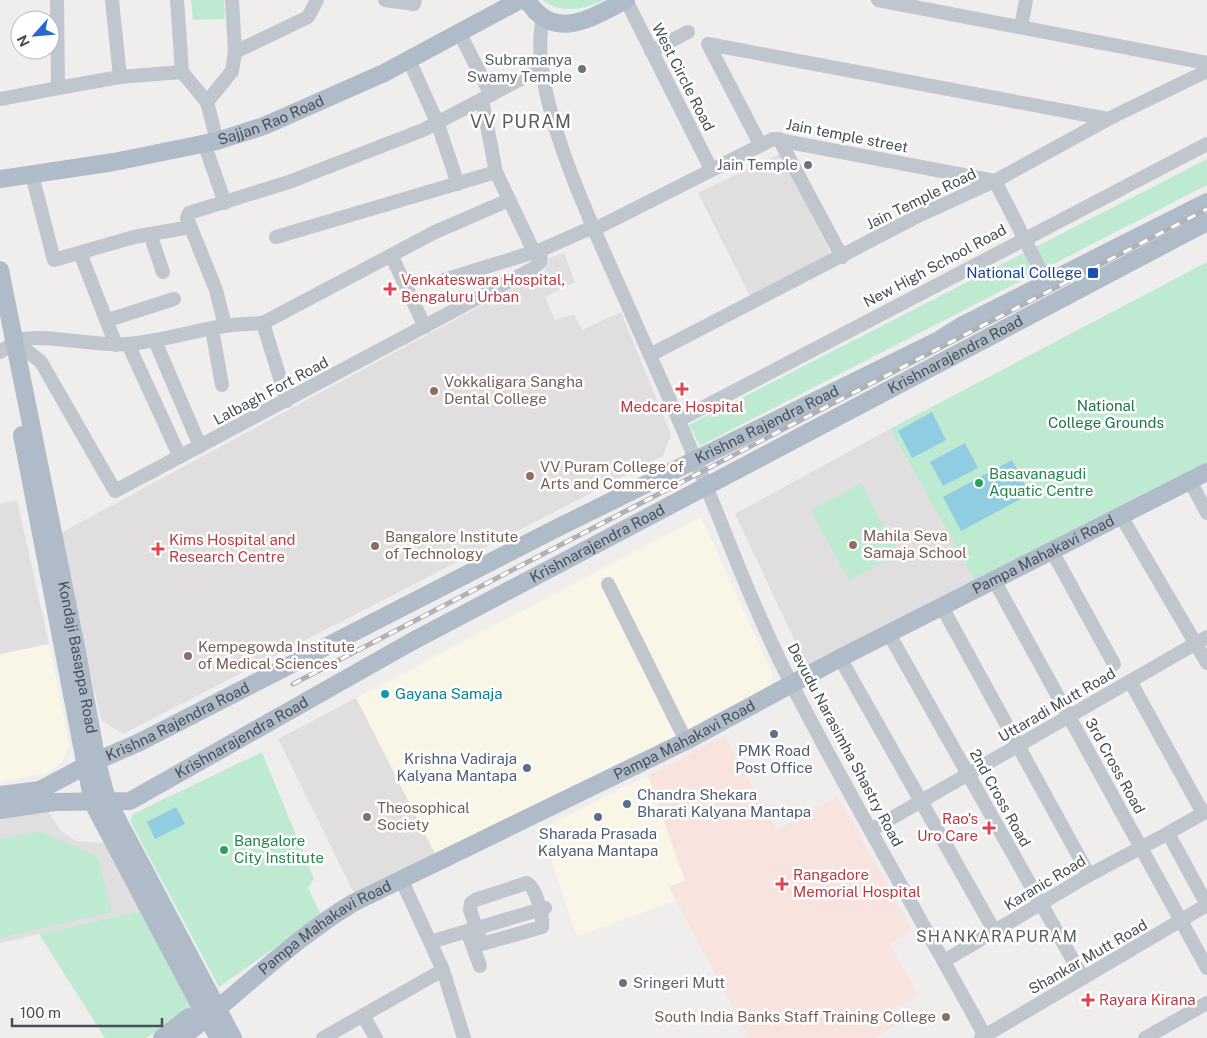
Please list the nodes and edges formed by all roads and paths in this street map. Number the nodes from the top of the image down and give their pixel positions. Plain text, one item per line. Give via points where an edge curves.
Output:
1 (57, 0) edge
2 (112, 0) edge
3 (177, 0) edge
4 (232, 0) edge
5 (317, 0) edge
6 (385, 0) edge
7 (498, 0) edge
8 (520, 0) edge
9 (527, 0) edge
10 (626, 0) edge
11 (878, 0) edge
12 (1026, 0) edge
13 (415, 2) edge
14 (544, 19) junction
15 (1021, 27) junction
16 (688, 32) dead end
17 (460, 34) junction
18 (651, 51) junction
19 (235, 52) junction
20 (409, 60) junction
21 (1207, 63) edge
22 (542, 68) junction
23 (1207, 71) edge
24 (182, 72) junction
25 (120, 77) junction
26 (58, 88) junction
27 (487, 97) junction
28 (0, 99) edge
29 (206, 102) junction
30 (1108, 119) junction
31 (438, 122) junction
32 (210, 138) junction
33 (778, 139) junction
34 (760, 144) junction
35 (1207, 144) edge
36 (0, 169) edge
37 (711, 169) junction
38 (496, 172) junction
39 (32, 175) junction
40 (0, 179) edge
41 (995, 181) junction
42 (458, 184) junction
43 (509, 200) junction
44 (1207, 202) edge
45 (225, 203) junction
46 (1207, 222) edge
47 (190, 227) junction
48 (593, 230) junction
49 (150, 234) junction
50 (276, 237) dead end
51 (1024, 238) junction
52 (537, 251) junction
53 (80, 253) junction
54 (392, 257) junction
55 (842, 257) junction
56 (0, 270) edge
57 (163, 272) dead end
58 (444, 280) dead end
59 (1047, 283) junction
60 (174, 299) dead end
61 (108, 320) junction
62 (262, 323) junction
63 (0, 326) edge
64 (218, 327) junction
65 (425, 327) junction
66 (155, 341) junction
67 (122, 345) junction
68 (7, 348) edge
69 (650, 356) junction
70 (222, 386) dead end
71 (287, 401) junction
72 (679, 420) junction
73 (200, 446) junction
74 (180, 457) junction
75 (695, 461) junction
76 (1207, 472) edge
77 (1190, 481) junction
78 (706, 488) junction
79 (1207, 513) edge
80 (1121, 516) junction
81 (1052, 551) junction
82 (994, 580) junction
83 (608, 584) dead end
84 (942, 607) junction
85 (889, 634) junction
86 (1201, 641) edge
87 (840, 658) junction
88 (1207, 663) edge
89 (1114, 664) dead end
90 (1130, 681) junction
91 (792, 685) junction
92 (1070, 716) junction
93 (686, 741) junction
94 (1018, 746) junction
95 (91, 764) junction
96 (968, 774) junction
97 (0, 795) edge
98 (921, 801) junction
99 (100, 802) junction
100 (0, 810) edge
101 (1205, 812) edge
102 (871, 830) junction
103 (1166, 834) junction
104 (1142, 847) junction
105 (1089, 875) junction
106 (401, 879) junction
107 (1042, 904) junction
108 (1207, 905) edge
109 (542, 908) junction
110 (1182, 920) junction
111 (471, 929) junction
112 (995, 932) junction
113 (430, 942) junction
114 (944, 961) junction
115 (480, 966) dead end
116 (1207, 968) edge
117 (443, 970) junction
118 (1083, 978) junction
119 (1207, 1003) edge
120 (364, 1016) junction
121 (213, 1020) edge
122 (983, 1037) edge
123 (162, 1038) edge
124 (181, 1038) edge
125 (233, 1038) edge
126 (323, 1038) edge
127 (376, 1038) edge
128 (464, 1038) edge
129 (1145, 1038) edge

1 - 26 street
2 - 25 street
3 - 24 street
4 - 19 street
5 - 19 street via 308,17
6 - 13 street
7 - 32 main road via 322,93
8 - 17 main road, Sajjan Rao Road
9 - 14 main road
10 - 14 main road via 577,23 552,24
10 - 18 street, West Circle Road
11 - 15 street
12 - 15 street
14 - 22 street, Devudu Narasimha Shastry Road via 541,28
15 - 21 street
16 - 18 street
17 - 20 main road, Sajjan Rao Road
17 - 27 street
18 - 37 street, West Circle Road
19 - 29 street via 232,71
20 - 31 street
20 - 32 main road, Sajjan Rao Road via 264,126
22 - 27 street
22 - 48 street, Devudu Narasimha Shastry Road via 554,122
23 - 30 street, Jain Temple Road
24 - 25 street
24 - 29 street
25 - 26 street
26 - 28 street
27 - 31 street
27 - 38 street
29 - 32 street
30 - 34 street via 708,44
30 - 41 street, Jain Temple Road
31 - 42 street
31 - 45 street via 289,182
32 - 36 main road
32 - 39 main road, Sajjan Rao Road
32 - 45 street
33 - 34 street, Jain temple street
33 - 41 street, Jain temple street
33 - 55 street
34 - 37 street, Jain temple street
35 - 51 street, New High School Road
37 - 48 street, Jain temple street
38 - 42 street
38 - 43 street
39 - 40 main road, Sajjan Rao Road
39 - 53 street via 54,260
41 - 51 street
41 - 55 street, Jain Temple Road via 918,216
42 - 50 street
43 - 52 street
43 - 54 street via 435,232
44 - 59 main road, Krishna Rajendra Road
45 - 47 street via 189,213
46 - 78 main road, Krishnarajendra Road
47 - 49 street
47 - 64 street via 216,290
48 - 52 street
48 - 69 street, Devudu Narasimha Shastry Road
49 - 53 street
49 - 57 street
51 - 59 street
51 - 72 street, New High School Road
52 - 58 street
52 - 65 street, Lalbagh Fort Road via 540,262 534,268
53 - 61 street via 90,284
54 - 62 street
54 - 65 street
55 - 69 street, Jain Temple Road
56 - 68 main road, Kondaji Basappa Road
59 - 75 main road, Krishna Rajendra Road via 940,340
60 - 61 street
61 - 67 street
62 - 64 street
62 - 71 street
63 - 68 main road, Kondaji Basappa Road
64 - 66 street
64 - 70 street
65 - 71 street, Lalbagh Fort Road
66 - 67 street
66 - 73 street
67 - 68 street via 35,339
67 - 74 street
68 - 74 street, Lalbagh Fort Road via 41,362 115,491
68 - 95 main road, Kondaji Basappa Road
69 - 72 street, Devudu Narasimha Shastry Road
71 - 73 street, Lalbagh Fort Road
72 - 75 street, Devudu Narasimha Shastry Road
73 - 74 street, Lalbagh Fort Road
75 - 78 street, Devudu Narasimha Shastry Road
75 - 95 main road, Krishna Rajendra Road
76 - 77 main road, Pampa Mahakavi Road
77 - 79 street
77 - 80 main road, Pampa Mahakavi Road
78 - 91 street, Devudu Narasimha Shastry Road
78 - 99 main road, Krishnarajendra Road via 411,642 130,801
80 - 81 main road, Pampa Mahakavi Road
80 - 86 street
81 - 82 main road, Pampa Mahakavi Road
81 - 89 street
82 - 84 main road, Pampa Mahakavi Road
82 - 92 street, 3rd Cross Road
83 - 93 street
84 - 85 main road, Pampa Mahakavi Road
84 - 94 street
85 - 87 main road, Pampa Mahakavi Road
85 - 96 street, 2nd Cross Road
86 - 88 street
86 - 90 street, Uttaradi Mutt Road
87 - 91 main road, Pampa Mahakavi Road
87 - 98 street
90 - 92 street, Uttaradi Mutt Road
90 - 101 street
91 - 93 main road, Pampa Mahakavi Road
91 - 102 street, Devudu Narasimha Shastry Road
92 - 94 street, Uttaradi Mutt Road
92 - 104 street, 3rd Cross Road
93 - 106 main road, Pampa Mahakavi Road
94 - 96 street, Uttaradi Mutt Road
94 - 105 street
95 - 97 main road, Krishna Rajendra Road via 40,790
95 - 99 main road, Kondaji Basappa Road
96 - 98 street, Uttaradi Mutt Road
96 - 107 street, 2nd Cross Road
98 - 102 street, Uttaradi Mutt Road
98 - 112 street
99 - 100 main road via 54,802
99 - 121 main road, Kondaji Basappa Road
101 - 103 street, Karanic Road
102 - 114 street, Devudu Narasimha Shastry Road
103 - 104 street, Karanic Road
103 - 108 street
104 - 105 street, Karanic Road
104 - 110 street, 3rd Cross Road
105 - 107 street, Karanic Road
106 - 113 street
106 - 121 main road, Pampa Mahakavi Road via 353,903 312,929
107 - 112 street, Karanic Road
107 - 118 street, 2nd Cross Road
108 - 110 street, Shankar Mutt Road
109 - 111 street
109 - 111 street via 542,927 524,934 482,944
109 - 111 street via 531,886 524,884 471,903
110 - 116 street, 3rd Cross Road
110 - 118 street, Shankar Mutt Road
111 - 113 street
111 - 115 street
112 - 114 street, Karanic Road
113 - 117 street
114 - 122 street, Devudu Narasimha Shastry Road
117 - 120 street
117 - 128 street
118 - 122 street, Shankar Mutt Road
119 - 129 street
120 - 126 street
120 - 127 street
121 - 123 main road, Pampa Mahakavi Road
121 - 124 main road, Pampa Mahakavi Road
121 - 125 main road, Kondaji Basappa Road

